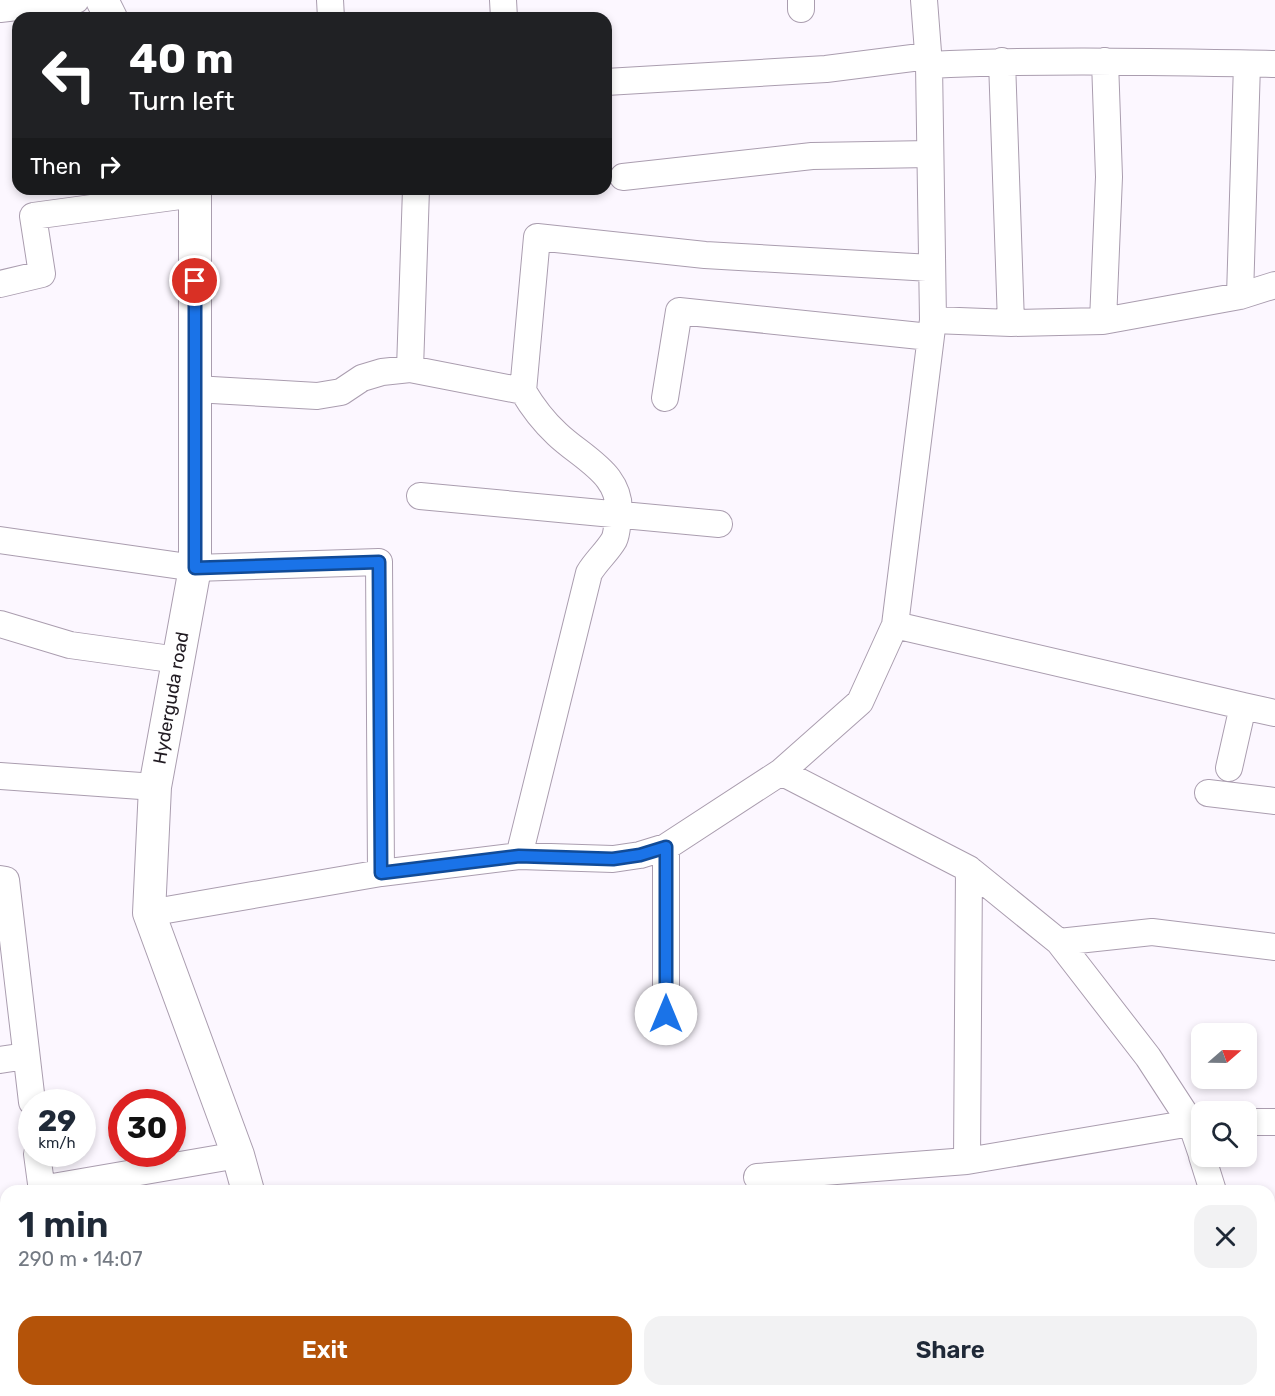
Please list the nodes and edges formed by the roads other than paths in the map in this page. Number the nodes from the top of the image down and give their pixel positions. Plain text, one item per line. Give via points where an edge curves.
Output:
1 (76, 0) edge
2 (924, 0) edge
3 (0, 9) edge
4 (928, 61) junction
5 (1002, 61) junction
6 (1106, 61) junction
7 (1247, 64) junction
8 (1275, 64) edge
9 (612, 82) edge
10 (930, 154) junction
11 (623, 177) dead end
12 (174, 195) edge
13 (194, 195) edge
14 (416, 195) edge
15 (931, 268) junction
16 (0, 284) edge
17 (1275, 285) edge
18 (1240, 296) junction
19 (1103, 321) junction
20 (1011, 323) junction
21 (932, 329) junction
22 (411, 369) junction
23 (195, 389) junction
24 (523, 391) junction
25 (664, 398) dead end
26 (420, 496) dead end
27 (619, 513) junction
28 (719, 524) dead end
29 (0, 540) edge
30 (195, 568) junction
31 (0, 624) edge
32 (895, 625) junction
33 (178, 660) junction
34 (1243, 706) junction
35 (1275, 713) edge
36 (1229, 768) dead end
37 (781, 772) junction
38 (0, 776) edge
39 (155, 787) junction
40 (1208, 793) dead end
41 (1275, 801) edge
42 (666, 847) junction
43 (519, 856) junction
44 (969, 869) junction
45 (381, 873) junction
46 (0, 879) edge
47 (149, 913) junction
48 (1059, 942) junction
49 (1275, 947) edge
50 (666, 1014) dead end
51 (26, 1056) junction
52 (0, 1060) edge
53 (30, 1089) edge
54 (1191, 1116) edge
55 (1257, 1122) edge
56 (1275, 1122) edge
57 (1191, 1124) edge
58 (238, 1155) junction
59 (967, 1161) junction
60 (39, 1167) edge
61 (1205, 1167) edge
62 (757, 1177) dead end
63 (41, 1185) edge
64 (70, 1185) edge
65 (246, 1185) edge
66 (1211, 1185) edge

1 - 3 street
2 - 4 street
4 - 5 street
4 - 9 street
4 - 10 street
5 - 6 street
5 - 20 street
6 - 7 street
6 - 19 street via 1109,177
7 - 8 street
7 - 18 street
10 - 11 street via 812,156
10 - 15 street
12 - 16 street via 33,216 42,274
13 - 23 street, Hyderguda road
14 - 22 street
15 - 21 street
15 - 24 street via 705,255 537,237
17 - 18 street
18 - 19 street
19 - 20 street
20 - 21 street
21 - 25 street via 679,312
21 - 32 street
22 - 23 street via 372,375 341,392 317,396
22 - 24 street
23 - 30 street, Hyderguda road
24 - 27 street via 539,417 613,483
26 - 27 street
27 - 28 street
27 - 43 street via 615,538 589,573
29 - 30 street
30 - 33 street, Hyderguda road
30 - 45 street via 379,562
31 - 33 street via 70,645
32 - 34 street
32 - 37 street via 860,702
33 - 39 street, Hyderguda road
34 - 35 street
34 - 36 street
37 - 42 street
37 - 44 street
38 - 39 street
39 - 47 street, Hyderguda road
40 - 41 street
42 - 43 street via 613,859
42 - 50 street
43 - 45 street
44 - 48 street
44 - 59 street
45 - 47 street
46 - 51 street via 6,880
47 - 58 street, Hyderguda road
48 - 49 street via 1152,932
48 - 54 street
51 - 52 street
51 - 53 street
55 - 56 street
57 - 59 street
58 - 64 street
58 - 65 street, Hyderguda road
59 - 62 street
60 - 63 street
61 - 66 street

